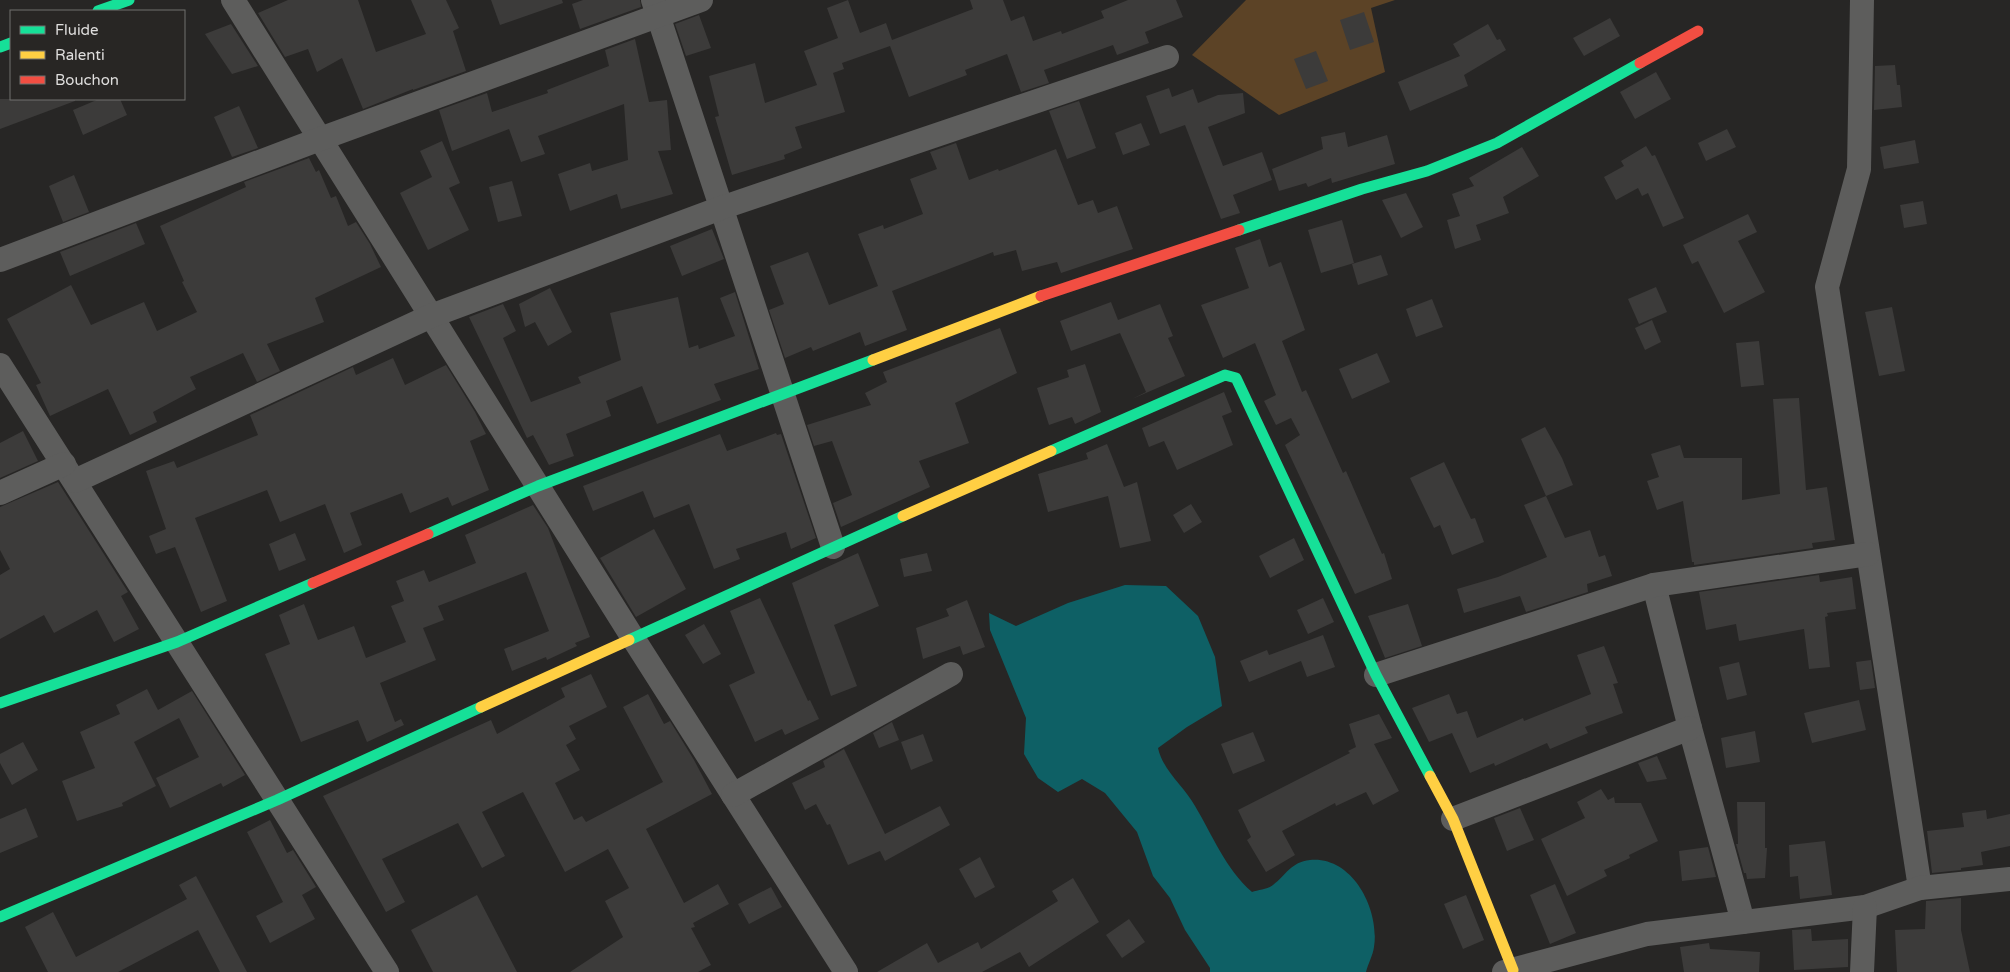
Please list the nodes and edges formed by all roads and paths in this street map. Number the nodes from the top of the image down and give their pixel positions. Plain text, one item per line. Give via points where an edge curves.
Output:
1 (128, 0) edge
2 (234, 0) edge
3 (701, 0) edge
4 (1862, 0) edge
5 (656, 8) edge
6 (101, 10) edge
7 (1698, 31) dead end
8 (1167, 57) dead end
9 (320, 139) junction
10 (721, 208) junction
11 (0, 260) edge
12 (431, 316) junction
13 (0, 365) edge
14 (783, 394) junction
15 (70, 472) junction
16 (538, 486) junction
17 (0, 493) edge
18 (833, 547) junction
19 (1868, 554) junction
20 (1654, 585) junction
21 (633, 638) junction
22 (177, 642) junction
23 (951, 674) dead end
24 (1376, 675) junction
25 (0, 703) edge
26 (1690, 728) junction
27 (733, 795) junction
28 (277, 800) junction
29 (1453, 819) junction
30 (2010, 879) edge
31 (1920, 888) junction
32 (1866, 907) junction
33 (0, 917) edge
34 (1743, 922) junction
35 (381, 970) edge
36 (1508, 971) edge
37 (846, 972) edge
38 (1862, 972) edge

1 - 6 street
2 - 9 street
3 - 5 street
4 - 19 street via 1859,169 1826,287
5 - 9 street
5 - 10 street
7 - 14 street via 1497,144 1466,157 1052,292
8 - 10 street
9 - 11 street
9 - 12 street
10 - 12 street
10 - 14 street
12 - 15 street
12 - 16 street
13 - 15 street
14 - 16 street
14 - 18 street
15 - 17 street
15 - 22 street
16 - 21 street
16 - 22 street
18 - 21 street
18 - 24 street via 1230,375 1236,378
19 - 20 street
19 - 31 street
20 - 24 street
20 - 26 street
21 - 27 street
21 - 28 street
22 - 25 street
22 - 28 street
23 - 27 street
24 - 29 street
26 - 29 street
26 - 34 street
27 - 37 street
28 - 33 street
28 - 35 street
29 - 36 street
30 - 31 street
31 - 32 street
32 - 34 street
32 - 38 street
34 - 36 street via 1647,934

